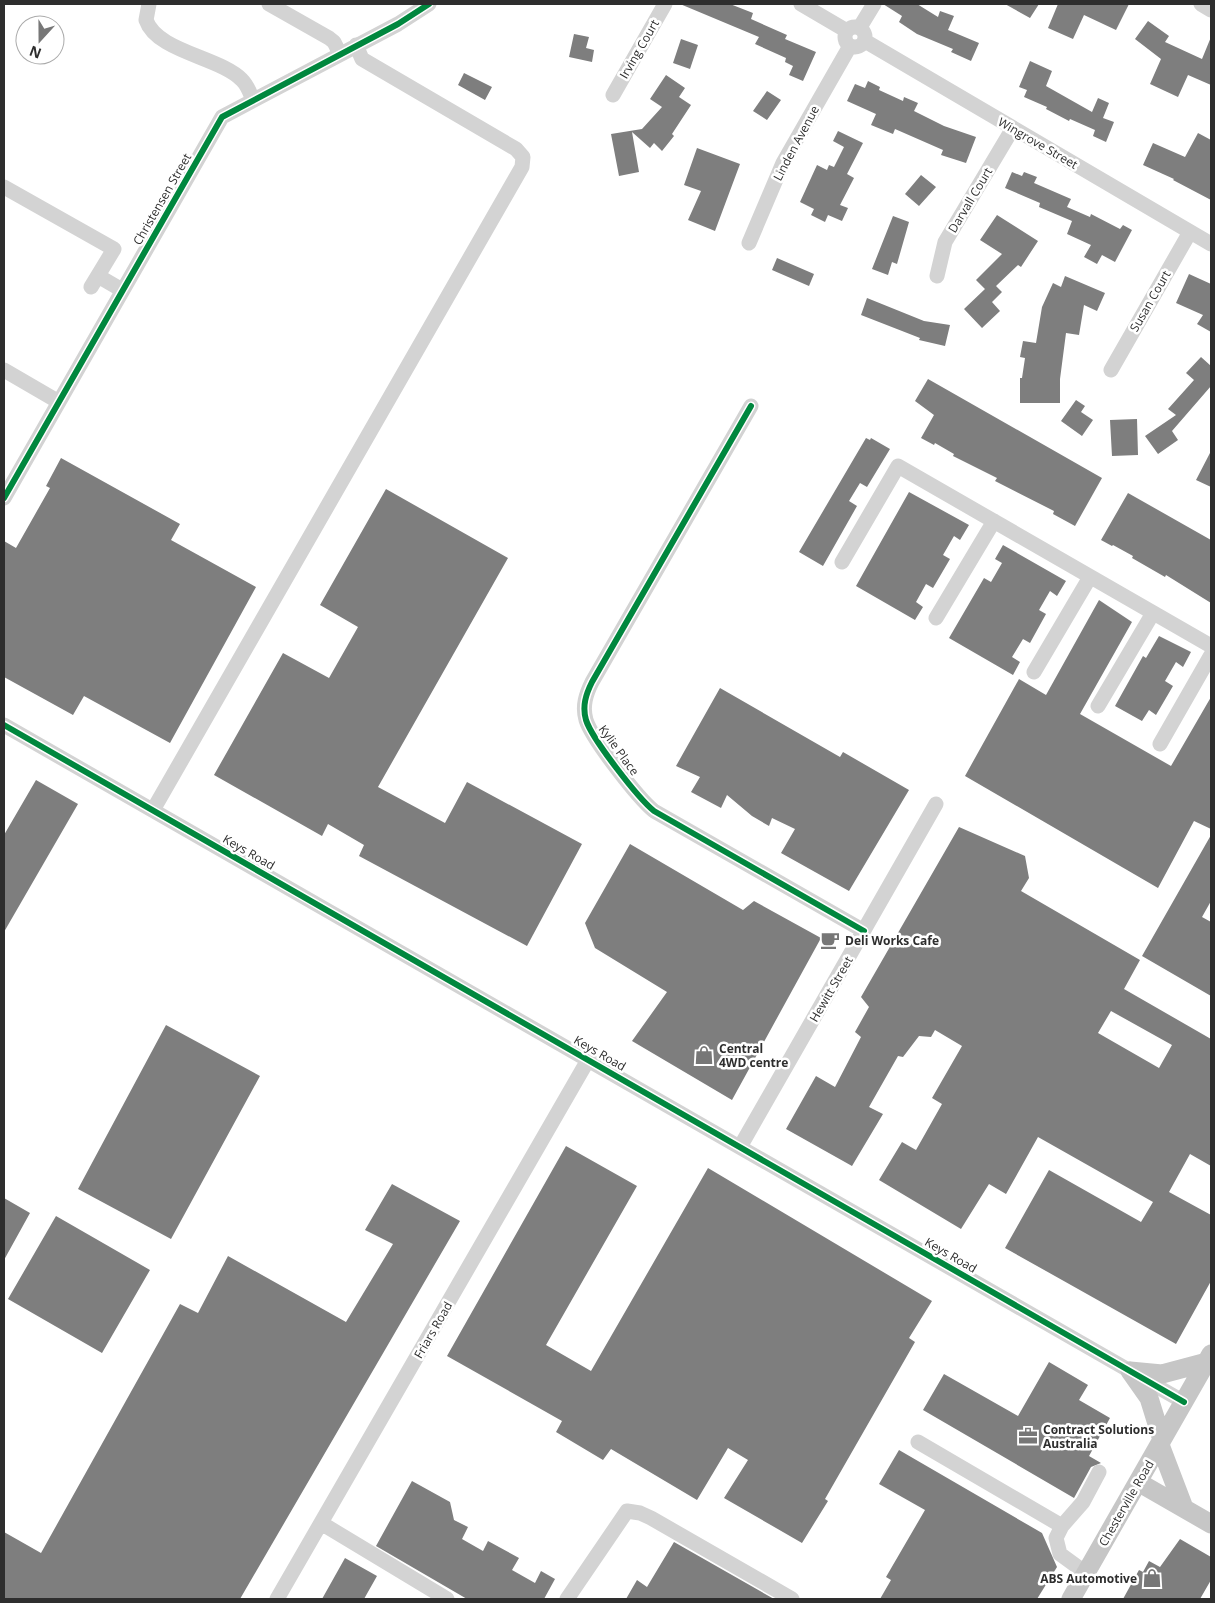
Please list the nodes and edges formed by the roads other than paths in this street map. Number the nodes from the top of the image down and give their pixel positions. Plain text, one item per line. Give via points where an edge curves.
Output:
1 (149, 4) edge
2 (269, 4) edge
3 (429, 4) edge
4 (665, 4) edge
5 (801, 4) edge
6 (874, 4) edge
7 (1201, 4) edge
8 (1211, 10) edge
9 (857, 33) junction
10 (356, 45) junction
11 (340, 54) junction
12 (613, 95) dead end
13 (253, 100) junction
14 (1013, 128) junction
15 (4, 187) edge
16 (1190, 232) junction
17 (749, 243) dead end
18 (1211, 244) edge
19 (114, 248) junction
20 (138, 263) junction
21 (937, 276) dead end
22 (122, 290) junction
23 (4, 370) edge
24 (1111, 370) dead end
25 (59, 402) junction
26 (751, 406) dead end
27 (4, 498) edge
28 (994, 521) junction
29 (842, 562) dead end
30 (1090, 577) junction
31 (1153, 613) junction
32 (936, 618) dead end
33 (1211, 646) edge
34 (1211, 655) edge
35 (1034, 672) dead end
36 (1098, 706) dead end
37 (4, 725) edge
38 (1160, 744) dead end
39 (936, 804) dead end
40 (153, 810) junction
41 (864, 931) junction
42 (588, 1060) junction
43 (740, 1147) junction
44 (1209, 1358) edge
45 (1130, 1371) junction
46 (1184, 1402) junction
47 (918, 1442) dead end
48 (1161, 1443) junction
49 (1100, 1472) dead end
50 (1138, 1482) junction
51 (1184, 1508) junction
52 (321, 1523) junction
53 (1211, 1524) edge
54 (1062, 1526) junction
55 (1086, 1573) junction
56 (277, 1599) edge
57 (447, 1599) edge
58 (567, 1599) edge
59 (792, 1599) edge
60 (1071, 1599) edge

1 - 13 street via 146,20 151,31 241,79
2 - 11 street via 329,38
3 - 10 street, Christensen Street
4 - 12 street, Irving Court
5 - 9 street, Wingrove Street
6 - 9 street
7 - 8 street
9 - 14 street, Wingrove Street
9 - 17 street, Linden Avenue via 856,47 850,46 783,163
10 - 11 street, Christensen Street
10 - 40 street via 362,59 516,148 523,157 522,167
11 - 13 street, Christensen Street
13 - 20 street, Christensen Street via 222,117
14 - 16 street, Wingrove Street
14 - 21 street, Darvall Court via 945,242
15 - 19 street
16 - 18 street, Wingrove Street
16 - 24 street, Susan Court
19 - 20 street
19 - 22 street via 95,282
20 - 22 street, Christensen Street
22 - 25 street, Christensen Street
23 - 25 street
25 - 27 street, Christensen Street
26 - 41 street, Kylie Place via 592,682 585,696 586,720 639,797 654,811
28 - 29 street via 898,466
28 - 30 street
28 - 32 street
30 - 31 street
30 - 35 street
31 - 33 street
31 - 36 street
34 - 38 street
37 - 40 street, Keys Road
39 - 41 street, Hewitt Street
40 - 42 street, Keys Road
41 - 43 street, Hewitt Street
42 - 43 street, Keys Road
42 - 52 street, Friars Road
43 - 45 street, Keys Road
44 - 45 main road via 1162,1374
44 - 46 main road, Chesterville Road
45 - 46 street, Keys Road
45 - 48 main road via 1149,1398
46 - 48 main road, Chesterville Road
47 - 54 street
48 - 50 main road, Chesterville Road
48 - 51 main road
49 - 54 street via 1083,1502
50 - 51 main road
50 - 55 main road, Chesterville Road
51 - 53 main road
52 - 56 street, Friars Road
52 - 57 street
54 - 55 street via 1056,1538 1060,1554
55 - 60 main road, Chesterville Road
58 - 59 street via 627,1511 640,1512

